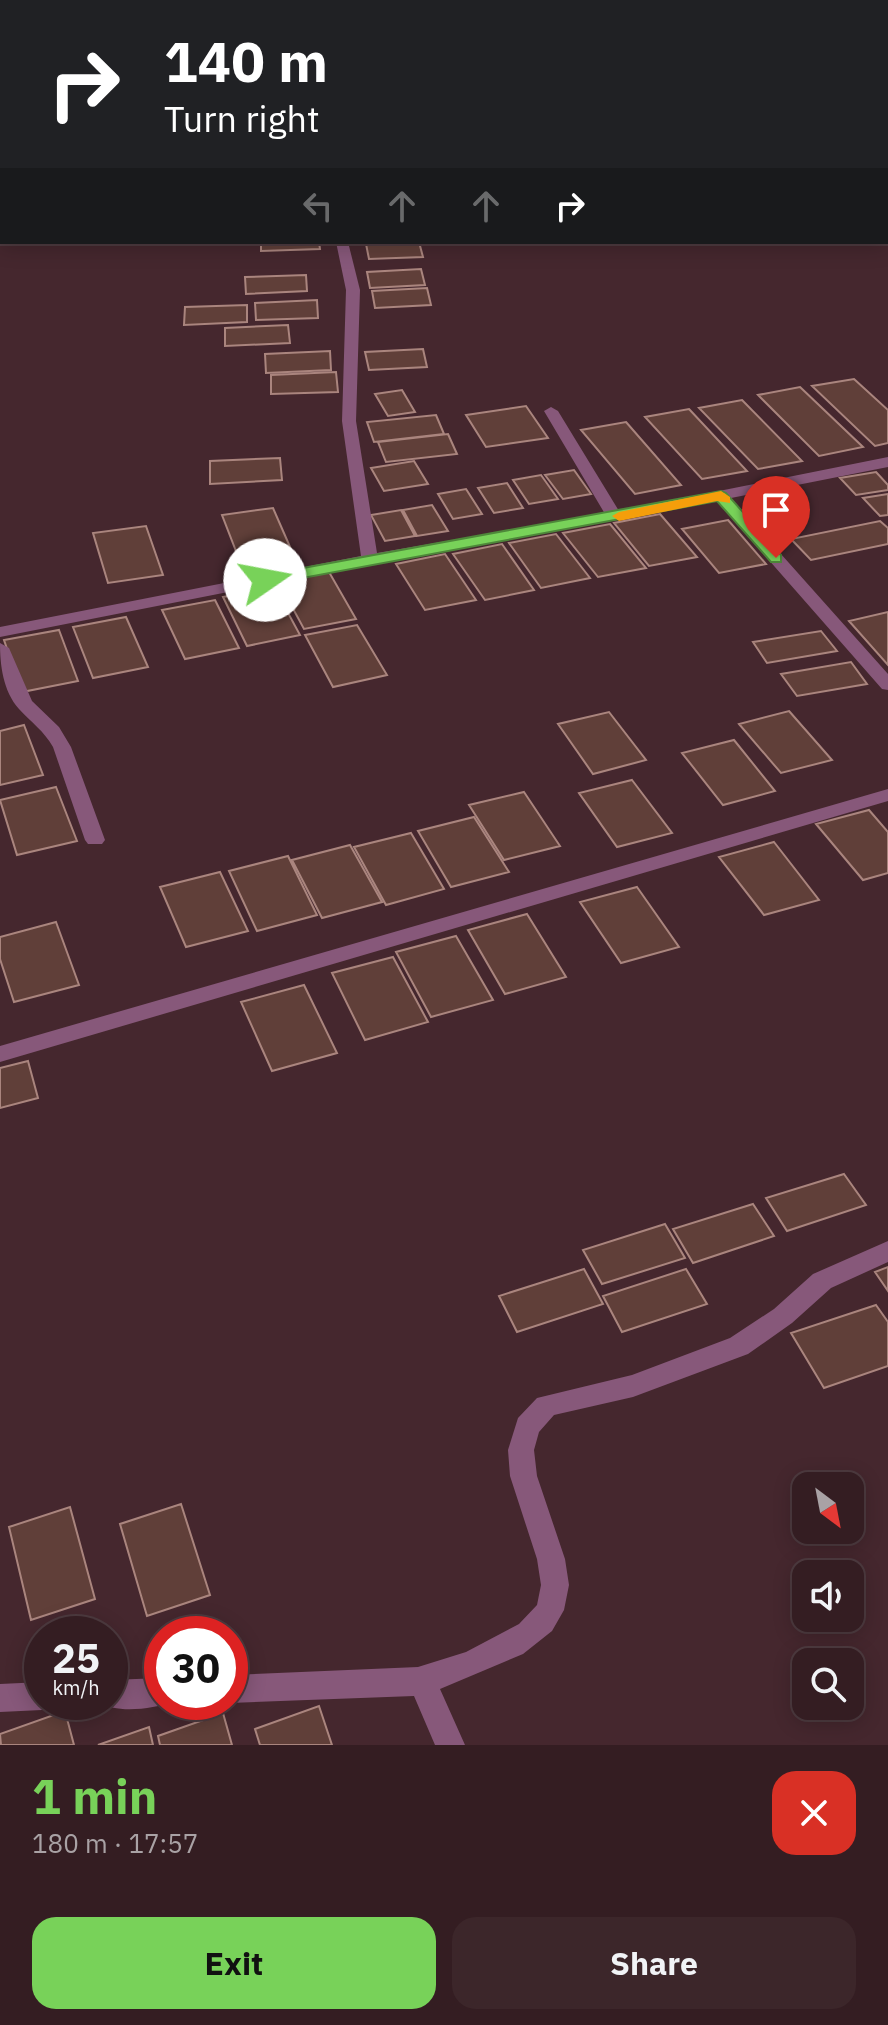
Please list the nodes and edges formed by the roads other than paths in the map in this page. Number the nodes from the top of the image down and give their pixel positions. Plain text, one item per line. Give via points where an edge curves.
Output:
1 (342, 244) edge
2 (551, 411) dead end
3 (888, 462) edge
4 (721, 496) junction
5 (615, 517) junction
6 (370, 559) junction
7 (0, 632) edge
8 (0, 648) edge
9 (888, 685) edge
10 (888, 795) edge
11 (95, 840) dead end
12 (0, 1054) edge
13 (888, 1251) edge
14 (422, 1681) junction
15 (248, 1688) edge
16 (24, 1697) edge
17 (0, 1698) edge
18 (450, 1745) edge

1 - 6 street via 353,290 349,421
2 - 5 street
3 - 4 street
4 - 5 street
4 - 9 street
5 - 6 street
6 - 7 street
8 - 11 street via 24,703 62,747
10 - 12 street
13 - 14 street via 822,1281 739,1346 633,1386 535,1413 524,1428 521,1455 554,1566 549,1612 496,1655
14 - 15 street
14 - 18 street
16 - 17 street

